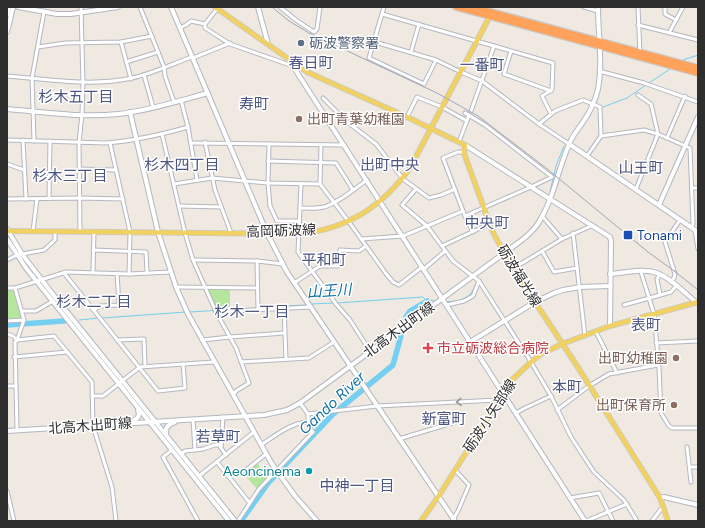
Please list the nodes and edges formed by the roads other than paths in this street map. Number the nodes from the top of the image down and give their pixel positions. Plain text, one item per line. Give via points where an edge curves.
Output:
1 (9, 7) edge
2 (13, 7) edge
3 (18, 7) edge
4 (81, 7) edge
5 (118, 7) edge
6 (140, 7) edge
7 (171, 7) edge
8 (258, 7) edge
9 (280, 7) edge
10 (320, 7) edge
11 (384, 7) edge
12 (456, 7) edge
13 (473, 7) edge
14 (495, 7) edge
15 (584, 7) edge
16 (638, 7) edge
17 (665, 7) edge
18 (683, 7) edge
19 (216, 8) edge
20 (598, 9) edge
21 (44, 12) junction
22 (81, 14) junction
23 (382, 14) junction
24 (491, 14) junction
25 (7, 15) edge
26 (676, 20) junction
27 (205, 24) junction
28 (419, 24) junction
29 (638, 25) junction
30 (180, 28) junction
31 (7, 32) edge
32 (669, 33) junction
33 (152, 36) junction
34 (477, 40) junction
35 (698, 40) edge
36 (121, 42) junction
37 (374, 42) junction
38 (82, 43) junction
39 (230, 43) junction
40 (598, 43) junction
41 (268, 44) junction
42 (494, 46) junction
43 (38, 47) junction
44 (511, 51) junction
45 (158, 52) junction
46 (411, 52) junction
47 (640, 54) junction
48 (192, 57) junction
49 (288, 59) junction
50 (436, 60) junction
51 (126, 62) junction
52 (292, 64) junction
53 (164, 67) junction
54 (698, 68) edge
55 (599, 71) junction
56 (461, 72) junction
57 (698, 73) edge
58 (144, 75) junction
59 (7, 76) edge
60 (32, 78) junction
61 (131, 78) junction
62 (482, 81) junction
63 (83, 83) junction
64 (550, 91) junction
65 (208, 93) junction
66 (638, 95) dead end
67 (684, 96) junction
68 (323, 98) dead end
69 (181, 100) junction
70 (174, 102) junction
71 (698, 102) edge
72 (594, 104) junction
73 (153, 107) junction
74 (442, 107) junction
75 (7, 109) edge
76 (33, 111) junction
77 (471, 111) dead end
78 (130, 112) junction
79 (465, 113) dead end
80 (82, 114) junction
81 (551, 114) junction
82 (470, 115) junction
83 (407, 117) junction
84 (697, 120) edge
85 (468, 121) junction
86 (539, 124) junction
87 (188, 127) junction
88 (431, 128) junction
89 (162, 134) junction
90 (658, 134) junction
91 (601, 136) junction
92 (667, 138) junction
93 (7, 140) edge
94 (22, 140) junction
95 (136, 140) junction
96 (34, 141) junction
97 (50, 141) junction
98 (79, 142) junction
99 (205, 142) junction
100 (459, 142) junction
101 (110, 143) junction
102 (191, 143) junction
103 (229, 143) junction
104 (269, 144) junction
105 (569, 144) junction
106 (321, 145) junction
107 (344, 145) junction
108 (465, 146) junction
109 (685, 146) junction
110 (464, 152) junction
111 (587, 156) junction
112 (268, 161) junction
113 (321, 162) junction
114 (7, 164) edge
115 (79, 169) junction
116 (24, 170) junction
117 (116, 170) junction
118 (212, 178) junction
119 (402, 179) junction
120 (197, 180) junction
121 (367, 180) junction
122 (245, 181) junction
123 (268, 183) junction
124 (174, 184) junction
125 (301, 184) junction
126 (320, 184) junction
127 (531, 187) junction
128 (692, 188) junction
129 (698, 188) edge
130 (416, 189) junction
131 (455, 189) junction
132 (636, 189) junction
133 (353, 190) junction
134 (50, 198) junction
135 (80, 198) junction
136 (7, 199) edge
137 (26, 199) junction
138 (37, 199) junction
139 (550, 199) junction
140 (123, 200) junction
141 (381, 201) junction
142 (334, 202) junction
143 (659, 205) junction
144 (179, 206) junction
145 (221, 207) junction
146 (300, 208) junction
147 (484, 208) junction
148 (463, 211) junction
149 (465, 216) junction
150 (542, 216) junction
151 (680, 220) junction
152 (299, 221) junction
153 (349, 222) junction
154 (489, 224) junction
155 (427, 226) junction
156 (591, 226) junction
157 (7, 230) edge
158 (695, 230) edge
159 (33, 231) junction
160 (55, 232) junction
161 (80, 232) junction
162 (94, 232) junction
163 (130, 232) junction
164 (158, 232) junction
165 (473, 232) junction
166 (185, 233) junction
167 (231, 233) junction
168 (267, 233) junction
169 (572, 233) junction
170 (299, 234) junction
171 (403, 236) junction
172 (7, 239) edge
173 (361, 239) junction
174 (562, 239) junction
175 (366, 246) junction
176 (442, 246) junction
177 (698, 249) edge
178 (93, 250) junction
179 (130, 251) junction
180 (445, 251) junction
181 (542, 251) junction
182 (505, 253) junction
183 (22, 254) junction
184 (17, 255) junction
185 (7, 260) edge
186 (193, 260) junction
187 (257, 261) junction
188 (283, 264) junction
189 (423, 268) junction
190 (514, 268) junction
191 (577, 268) junction
192 (312, 270) junction
193 (64, 272) junction
194 (93, 272) junction
195 (171, 272) junction
196 (641, 272) junction
197 (117, 273) junction
198 (147, 273) junction
199 (130, 274) junction
200 (610, 274) junction
201 (660, 274) junction
202 (474, 276) junction
203 (39, 280) junction
204 (479, 281) junction
205 (671, 282) junction
206 (294, 283) junction
207 (204, 286) junction
208 (610, 286) junction
209 (676, 286) junction
210 (176, 287) junction
211 (580, 287) junction
212 (7, 288) edge
213 (15, 288) junction
214 (257, 288) junction
215 (660, 295) junction
216 (649, 298) junction
217 (443, 299) junction
218 (53, 301) junction
219 (535, 302) junction
220 (698, 303) edge
221 (447, 305) junction
222 (624, 305) dead end
223 (310, 307) junction
224 (284, 308) junction
225 (94, 310) junction
226 (258, 310) junction
227 (22, 311) junction
228 (216, 312) junction
229 (654, 314) junction
230 (24, 320) junction
231 (7, 321) edge
232 (505, 321) junction
233 (610, 326) junction
234 (596, 332) junction
235 (284, 333) junction
236 (7, 334) edge
237 (585, 336) junction
238 (230, 337) junction
239 (17, 340) junction
240 (117, 340) junction
241 (202, 340) junction
242 (698, 341) edge
243 (334, 342) junction
244 (470, 342) junction
245 (656, 343) junction
246 (562, 344) junction
247 (370, 351) junction
248 (67, 352) junction
249 (14, 357) junction
250 (286, 359) junction
251 (214, 362) junction
252 (241, 362) junction
253 (531, 362) junction
254 (183, 364) junction
255 (658, 365) junction
256 (145, 366) junction
257 (350, 366) junction
258 (139, 367) junction
259 (617, 372) junction
260 (120, 382) junction
261 (7, 386) edge
262 (16, 386) junction
263 (589, 386) junction
264 (503, 393) junction
265 (233, 395) junction
266 (92, 396) junction
267 (551, 396) junction
268 (498, 400) junction
269 (300, 403) junction
270 (377, 406) junction
271 (137, 407) junction
272 (557, 410) junction
273 (516, 413) junction
274 (308, 414) junction
275 (245, 416) junction
276 (223, 417) junction
277 (193, 419) junction
278 (187, 420) junction
279 (150, 422) junction
280 (155, 422) junction
281 (308, 422) junction
282 (452, 423) dead end
283 (118, 424) junction
284 (93, 426) junction
285 (698, 428) edge
286 (17, 430) junction
287 (7, 431) edge
288 (254, 432) junction
289 (222, 434) junction
290 (194, 435) junction
291 (167, 436) junction
292 (399, 439) junction
293 (261, 445) junction
294 (687, 447) dead end
295 (221, 448) junction
296 (172, 450) junction
297 (195, 450) junction
298 (181, 454) junction
299 (226, 454) junction
300 (266, 454) junction
301 (217, 462) junction
302 (690, 467) junction
303 (698, 467) edge
304 (455, 470) junction
305 (276, 471) junction
306 (199, 476) junction
307 (228, 476) junction
308 (691, 482) dead end
309 (7, 491) edge
310 (438, 497) junction
311 (570, 498) junction
312 (660, 498) junction
313 (249, 502) junction
314 (627, 504) junction
315 (698, 505) edge
316 (664, 508) junction
317 (608, 512) junction
318 (453, 520) edge
319 (14, 521) edge
320 (116, 521) edge
321 (198, 521) edge
322 (229, 521) edge
323 (236, 521) edge
324 (317, 521) edge
325 (421, 521) edge
326 (586, 521) edge
327 (613, 521) edge
328 (637, 521) edge
329 (652, 521) edge
330 (668, 521) edge

1 - 25 street
2 - 31 street
3 - 21 street
4 - 22 street
5 - 22 street
6 - 33 street
7 - 30 street
8 - 41 street
9 - 10 street via 314,32 317,29
11 - 23 street
12 - 24 highway
13 - 24 highway
14 - 24 highway
15 - 20 street
16 - 29 street
17 - 26 street via 665,14
18 - 26 street
19 - 27 street
19 - 41 main road
20 - 40 street, 北高木出町線
21 - 22 street
21 - 43 street
22 - 38 street
23 - 28 street
23 - 37 street
24 - 34 main road, 高岡砺波線
24 - 40 highway
26 - 32 street
27 - 30 street via 191,21
27 - 39 street via 205,28
28 - 34 street
28 - 46 street
29 - 32 street
29 - 47 street
30 - 48 street
32 - 35 street
33 - 36 street
33 - 45 street
34 - 42 street
34 - 56 main road, 高岡砺波線
36 - 38 street
36 - 51 street
37 - 46 street
37 - 50 street via 369,58 424,84
38 - 43 street
38 - 63 street
39 - 48 street
39 - 52 street
40 - 47 highway
40 - 55 street, 北高木出町線
41 - 49 main road
42 - 44 street
42 - 62 street
43 - 60 street
44 - 64 street via 553,63
44 - 64 street via 504,74
45 - 51 street
45 - 53 street
46 - 50 street
47 - 54 highway
47 - 57 highway
48 - 53 street
48 - 65 street
49 - 52 street
49 - 83 main road via 307,72
50 - 56 street
51 - 61 street
52 - 107 street
53 - 58 street
53 - 70 street
55 - 67 street
55 - 72 street, 北高木出町線
56 - 62 street
56 - 74 main road, 高岡砺波線
58 - 61 street
58 - 73 street
59 - 60 street
60 - 63 street
60 - 76 street
61 - 63 street
62 - 77 street
62 - 86 street
63 - 80 street
64 - 81 street via 542,96
65 - 69 street
65 - 103 street
66 - 90 street via 651,104
67 - 71 street
67 - 92 street
68 - 119 street via 346,121 376,144
69 - 70 street
69 - 87 street
70 - 73 street
72 - 81 street via 583,100
72 - 91 street via 600,108
72 - 105 street, 北高木出町線
73 - 78 street
74 - 83 street via 417,97
74 - 85 street
74 - 88 main road, 高岡砺波線
75 - 76 street
76 - 80 street
76 - 96 street
78 - 80 street
78 - 95 street
79 - 82 street
80 - 98 street
81 - 86 street
82 - 85 street
82 - 127 street via 552,177
83 - 88 main road
84 - 109 street
85 - 100 street
86 - 105 street
87 - 89 street
87 - 102 street
88 - 100 main road
88 - 119 main road, 高岡砺波線
89 - 95 street
89 - 124 street
90 - 91 street via 644,130
90 - 92 street
90 - 132 street
91 - 111 street
92 - 109 street
93 - 94 street
94 - 96 street
94 - 116 street
95 - 101 street
95 - 164 street
96 - 97 street
97 - 98 street
97 - 134 street
98 - 101 street
98 - 115 street
99 - 102 street
99 - 103 street
99 - 118 street
100 - 108 main road
101 - 117 street
102 - 120 street
103 - 104 street
103 - 122 street
104 - 106 street
104 - 112 street
105 - 111 street
105 - 139 street, 北高木出町線
106 - 107 street
106 - 113 street
107 - 121 street
108 - 110 main road, 砺波福光線
108 - 127 street
109 - 128 street via 691,150
109 - 143 street
110 - 131 street via 443,158
110 - 147 main road, 砺波福光線
111 - 132 street
112 - 113 street
112 - 123 street
113 - 126 street
113 - 133 street via 336,163
114 - 116 street
115 - 117 street
115 - 135 street
116 - 137 street
117 - 140 street
118 - 120 street
118 - 122 street
118 - 145 street
119 - 130 street
119 - 141 main road, 高岡砺波線
120 - 124 street
121 - 133 street
121 - 141 street
122 - 123 street
122 - 168 street
123 - 125 street
123 - 152 street via 270,206 277,221
124 - 144 street
125 - 126 street
125 - 146 street
126 - 142 street
127 - 139 street
127 - 147 street
128 - 129 street
128 - 158 street
130 - 131 street via 429,198
130 - 155 street via 402,204
131 - 148 street
132 - 143 street
133 - 142 street
134 - 135 street
134 - 138 street
135 - 140 street
135 - 161 street
136 - 137 street
137 - 138 street
138 - 159 street
139 - 150 street, 北高木出町線
139 - 156 street
140 - 163 street
141 - 153 main road, 高岡砺波線
141 - 171 street
142 - 146 street via 324,207
142 - 153 street
143 - 151 street
144 - 145 street
144 - 166 street
145 - 167 street
146 - 152 street
147 - 149 street
147 - 154 main road, 砺波福光線
148 - 149 street
148 - 155 street
149 - 165 street
150 - 174 street
150 - 182 street, 北高木出町線 via 532,231
151 - 158 street
151 - 205 street via 665,242 675,274
152 - 170 street
153 - 170 main road, 高岡砺波線
153 - 173 street
154 - 165 street
154 - 182 main road, 砺波福光線
155 - 171 street
155 - 176 street
156 - 169 street
156 - 200 street via 610,237
157 - 159 main road, 高岡砺波線
157 - 183 street
158 - 177 street
159 - 160 main road, 高岡砺波線
160 - 161 main road, 高岡砺波線
160 - 183 street via 55,240 44,250
161 - 162 main road, 高岡砺波線
162 - 163 main road, 高岡砺波線
162 - 178 street
163 - 164 main road, 高岡砺波線
163 - 179 street
164 - 166 main road, 高岡砺波線
164 - 195 street
165 - 176 street
166 - 167 main road, 高岡砺波線
166 - 186 street
167 - 168 main road, 高岡砺波線
168 - 170 main road, 高岡砺波線
168 - 188 street
169 - 174 street
169 - 191 street
170 - 192 street via 298,252
171 - 173 street
171 - 189 street
172 - 184 street
173 - 175 street
174 - 181 street
175 - 189 street via 386,275 399,285
175 - 192 street via 359,251 340,250 338,266 320,266
176 - 180 street
178 - 179 street
178 - 194 street
179 - 198 street via 146,252
179 - 199 street
180 - 189 street
180 - 202 street via 454,262
181 - 190 street
181 - 191 street via 554,272
182 - 190 main road, 砺波福光線
182 - 202 street, 北高木出町線
183 - 184 street
183 - 203 street
184 - 185 street
184 - 203 street
186 - 187 street
186 - 207 street
187 - 188 street
187 - 214 street
188 - 206 street
189 - 217 street
190 - 219 main road, 砺波福光線
191 - 211 street
192 - 206 street
192 - 247 street
193 - 194 street
193 - 203 street
193 - 225 street
194 - 197 street
195 - 198 street
195 - 210 street
196 - 200 street
196 - 201 street
196 - 216 street
197 - 199 street
197 - 225 street via 119,305 100,306
198 - 199 street
200 - 208 street
201 - 205 street
201 - 215 street via 657,279
202 - 204 street
202 - 217 street, 北高木出町線
203 - 213 street
203 - 218 street
203 - 260 street
204 - 221 street via 473,296
204 - 232 street
205 - 209 street
206 - 223 street
207 - 210 street
207 - 214 street
207 - 228 street
208 - 211 street
208 - 233 street
209 - 215 street via 671,292
209 - 220 street
210 - 241 street
211 - 219 street via 561,290
211 - 237 street
212 - 213 street
213 - 227 street
214 - 226 street
215 - 216 street
216 - 222 street
216 - 229 street
217 - 221 street
217 - 247 street, 北高木出町線
218 - 227 street via 36,310
218 - 260 street
219 - 232 street
219 - 246 main road, 砺波福光線
220 - 229 main road, 砺波小矢部線
221 - 244 street
223 - 224 street
223 - 243 street
224 - 226 street
224 - 235 street
225 - 240 street
226 - 228 street
227 - 230 street
228 - 238 street
229 - 233 main road, 砺波小矢部線
229 - 245 street
230 - 231 street
230 - 239 street
232 - 244 street
232 - 253 street
233 - 234 main road, 砺波小矢部線
234 - 237 main road, 砺波小矢部線
234 - 259 street
235 - 238 street
235 - 250 street
236 - 239 street
237 - 246 main road, 砺波小矢部線
238 - 241 street
238 - 252 street
239 - 248 street via 54,336
239 - 249 street
240 - 256 street via 144,339
240 - 258 street
241 - 251 street
242 - 245 street
243 - 250 street via 309,358
243 - 257 street
244 - 264 street
245 - 255 street
246 - 253 main road, 砺波小矢部線
246 - 263 main road, 砺波福光線
247 - 257 street, 北高木出町線
248 - 249 street
248 - 266 street via 92,382
249 - 262 street
250 - 252 street
251 - 254 street
251 - 265 street
252 - 265 street via 249,383
253 - 264 main road, 砺波小矢部線 via 512,380
253 - 267 street
254 - 256 street
254 - 258 street via 185,388 158,391
255 - 259 street
255 - 285 street via 661,413 669,426
256 - 258 street
257 - 269 street, 北高木出町線
257 - 270 street
258 - 260 street
259 - 263 street
260 - 266 street via 103,396
260 - 271 street
260 - 280 street
261 - 262 street
262 - 286 street
263 - 272 street
263 - 312 main road, 砺波福光線
264 - 268 main road, 砺波小矢部線
264 - 273 street
265 - 275 street
266 - 284 street
267 - 272 street
267 - 273 street
268 -> 270 street
268 - 304 main road, 砺波小矢部線
269 - 274 street
269 - 275 street, 北高木出町線 via 275,414
270 - 274 street
270 - 292 street
271 - 279 street
271 - 283 street via 137,419
272 - 314 street via 594,472
273 - 311 street
274 - 281 street
275 - 276 street, 北高木出町線
275 - 288 street
276 - 277 street, 北高木出町線
276 - 289 street
277 - 278 street, 北高木出町線
277 - 290 street
278 - 280 street, 北高木出町線
278 - 291 street via 168,425
279 - 280 street, 北高木出町線
279 - 283 street, 北高木出町線
279 - 296 street
280 - 291 street
281 - 293 street via 303,421
281 - 305 street via 313,432
282 - 292 street
283 - 284 street, 北高木出町線
284 - 286 street, 北高木出町線
284 - 320 street via 112,487
286 - 287 street, 北高木出町線
288 - 293 street
288 - 299 street
289 - 290 street
289 - 295 street
290 - 297 street
291 - 298 street
292 - 310 street
293 - 300 street
294 - 302 street
295 - 297 street via 215,445
295 - 299 street
296 - 321 street via 163,457
296 - 322 street
297 - 298 street
298 - 306 street
299 - 301 street
300 - 305 street
300 - 307 street via 246,470
301 - 306 street
301 - 307 street
302 - 303 street
302 - 308 street
304 - 310 main road, 砺波小矢部線
304 - 318 street via 469,485
305 - 313 street
305 - 324 street
306 - 323 street
307 - 313 street
309 - 319 street
310 - 318 street
310 - 325 main road, 砺波小矢部線
311 - 317 street via 599,493
311 - 326 street
312 - 315 street
312 - 316 main road, 砺波福光線
313 - 323 street
314 - 317 street
314 - 328 street
316 - 329 street
316 - 330 main road, 砺波福光線
317 - 326 street
317 - 327 street

